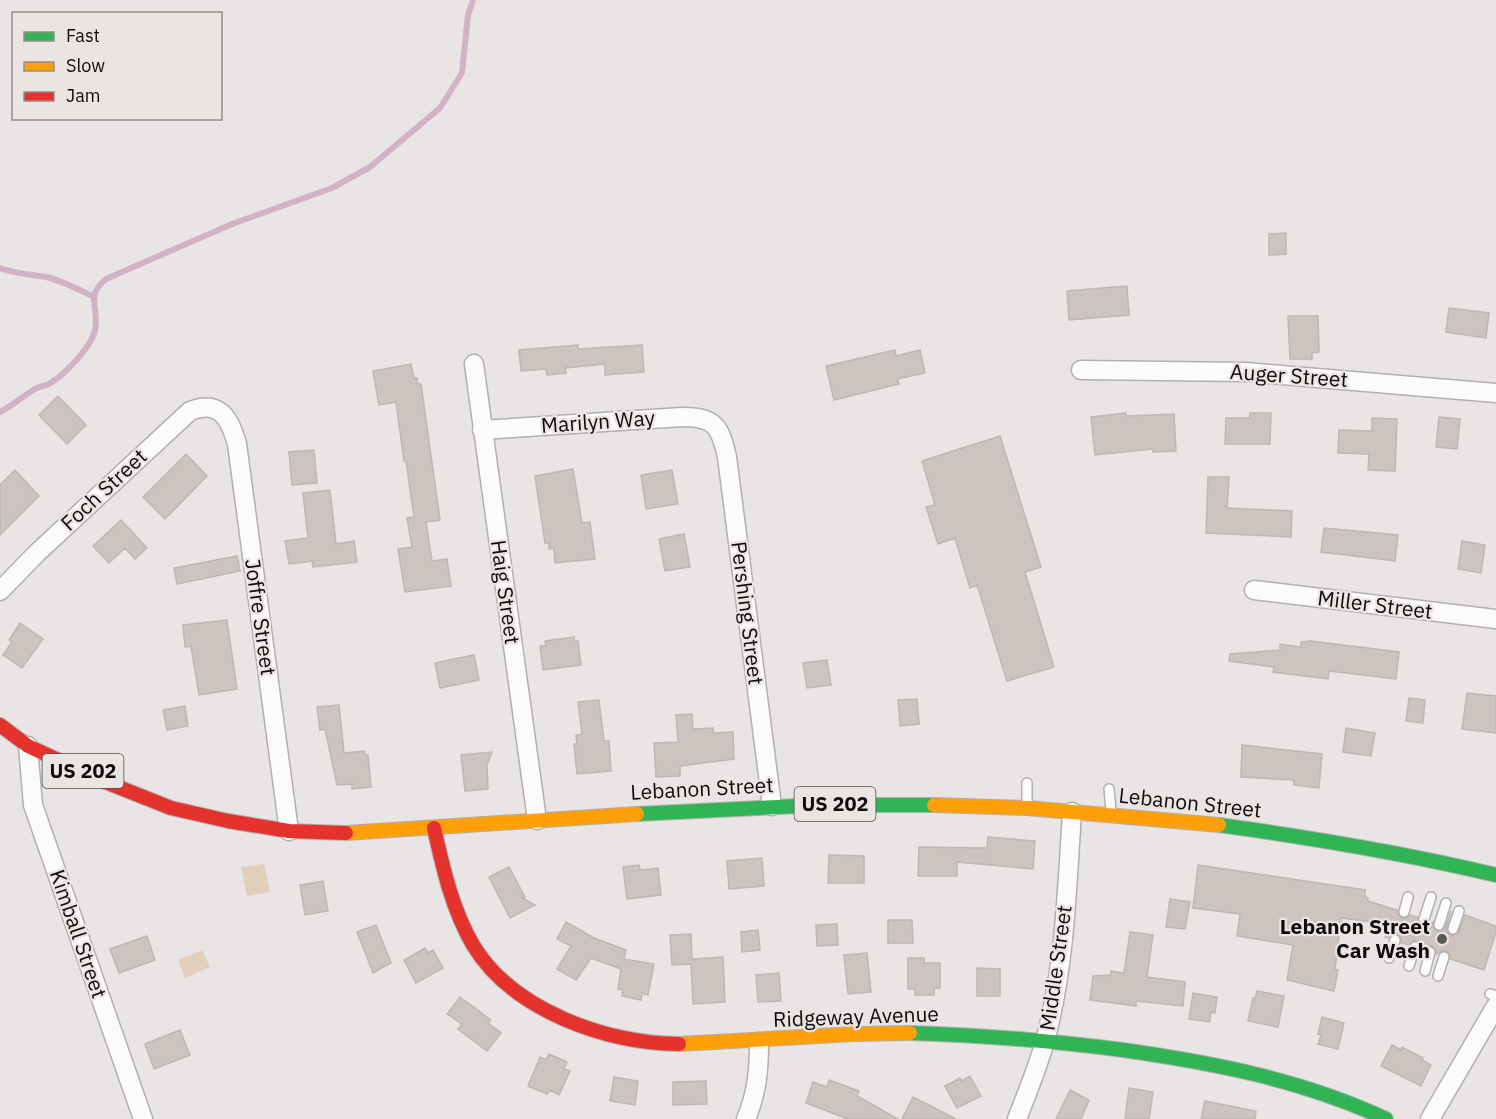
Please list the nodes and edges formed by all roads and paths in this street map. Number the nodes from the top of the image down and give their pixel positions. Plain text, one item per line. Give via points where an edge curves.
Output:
1 (474, 364) dead end
2 (1081, 370) dead end
3 (1496, 393) edge
4 (217, 409) joint
5 (713, 423) joint
6 (482, 430) junction
7 (1254, 590) dead end
8 (0, 591) edge
9 (1496, 619) edge
10 (0, 725) edge
11 (28, 746) junction
12 (1028, 783) dead end
13 (1109, 789) dead end
14 (772, 806) junction
15 (1027, 808) junction
16 (1072, 812) junction
17 (1112, 816) junction
18 (537, 820) junction
19 (434, 828) junction
20 (289, 831) junction
21 (1496, 875) edge
22 (1408, 897) dead end
23 (1431, 897) dead end
24 (1446, 903) dead end
25 (1459, 911) dead end
26 (1404, 912) dead end
27 (1424, 919) dead end
28 (1439, 924) dead end
29 (1453, 929) dead end
30 (1395, 940) dead end
31 (1415, 947) dead end
32 (1430, 952) dead end
33 (1444, 957) dead end
34 (1389, 958) dead end
35 (1409, 966) dead end
36 (1425, 971) dead end
37 (1438, 976) dead end
38 (1494, 1003) edge
39 (759, 1041) junction
40 (1045, 1041) junction
41 (143, 1119) edge
42 (746, 1119) edge
43 (1017, 1119) edge
44 (1386, 1119) edge
45 (1430, 1119) edge

1 - 6 street, Haig Street
2 - 3 street, Auger Street via 1246,372
4 - 8 street, Foch Street via 190,411
4 - 20 street, Joffre Street via 225,415 237,444
5 - 6 street, Marilyn Way via 705,418 682,417
5 - 14 street, Pershing Street via 720,431 727,457
6 - 18 street, Haig Street
7 - 9 street, Miller Street
10 - 11 main road, Lebanon Street / US 202
11 - 20 main road, Lebanon Street / US 202 via 171,808
11 - 41 street, Kimball Street via 33,805
12 - 15 lane
13 - 17 lane
14 - 15 main road, Lebanon Street / US 202 via 919,804
14 - 18 main road, Lebanon Street / US 202
15 - 16 main road, Lebanon Street / US 202
16 - 17 main road, Lebanon Street / US 202
16 - 40 street, Middle Street via 1064,930
17 - 21 main road, Lebanon Street / US 202 via 1220,825 1338,842
18 - 19 main road, Lebanon Street / US 202
19 - 20 main road, Lebanon Street / US 202 via 350,833
19 - 39 main road, Ridgeway Avenue via 451,898 472,942 500,978 533,1002 572,1022 640,1042
22 - 26 lane
23 - 27 lane
24 - 28 lane
25 - 29 lane
30 - 34 lane
31 - 35 lane
32 - 36 lane
33 - 37 lane
38 - 45 street
39 - 40 main road, Ridgeway Avenue via 894,1033
39 - 42 street via 759,1079
40 - 43 street, Middle Street
40 - 44 main road, Ridgeway Avenue via 1118,1049 1264,1075 1319,1091

